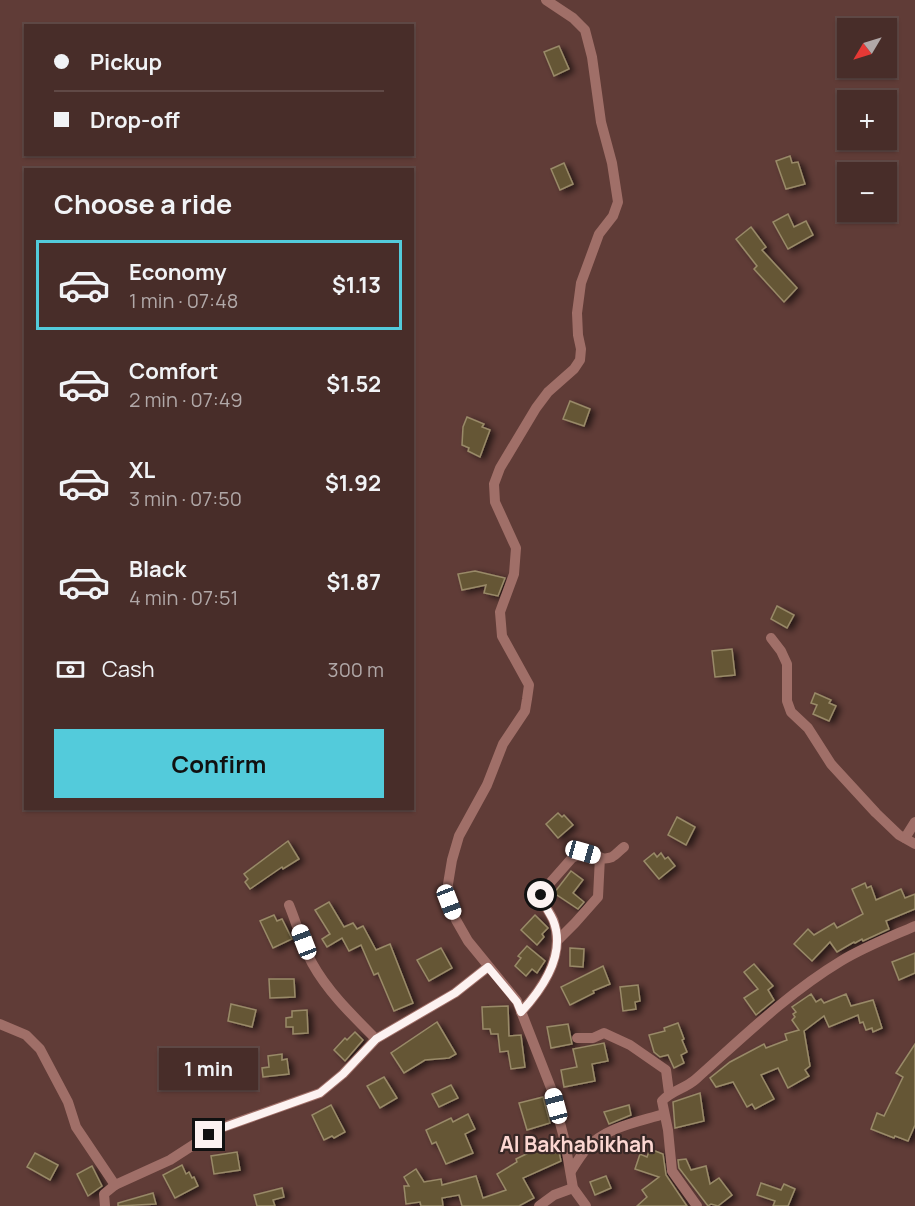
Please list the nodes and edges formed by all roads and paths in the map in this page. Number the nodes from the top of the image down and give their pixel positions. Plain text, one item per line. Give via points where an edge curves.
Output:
1 (546, 0) edge
2 (771, 638) dead end
3 (915, 822) edge
4 (905, 838) junction
5 (915, 844) edge
6 (624, 847) dead end
7 (600, 857) junction
8 (289, 905) dead end
9 (915, 926) edge
10 (558, 940) junction
11 (488, 967) junction
12 (521, 1012) junction
13 (0, 1024) edge
14 (577, 1038) dead end
15 (376, 1039) junction
16 (669, 1093) junction
17 (664, 1114) junction
18 (571, 1171) junction
19 (115, 1185) junction
20 (573, 1188) junction
21 (105, 1206) edge
22 (539, 1206) edge
23 (586, 1206) edge
24 (697, 1206) edge

1 - 11 street via 585,30 618,202 599,234 581,283 577,313 580,360 536,408 494,484 495,501 516,549 511,587 500,612 502,636 528,685 527,699 525,711 503,744 487,785 459,836 448,884 456,920
2 - 4 street via 787,664 791,712 808,728 853,789
3 - 4 street
4 - 5 street
6 - 7 street via 613,856
7 - 10 street via 598,897
7 - 10 street via 578,854 542,892
8 - 15 street via 324,982
9 - 16 street via 871,945 825,972 774,1010 691,1083
10 - 12 street via 547,978
11 - 12 street
11 - 15 street via 455,993
12 - 18 street via 551,1088
13 - 19 street via 26,1035 40,1048 68,1102 76,1127
14 - 16 street via 593,1038 603,1033 630,1045 666,1070
15 - 19 street via 320,1093 219,1129 170,1160
16 - 17 street via 662,1101
17 - 18 street via 599,1137
17 - 24 street via 672,1171
18 - 20 street
19 - 21 street via 104,1194
20 - 22 street
20 - 23 street

